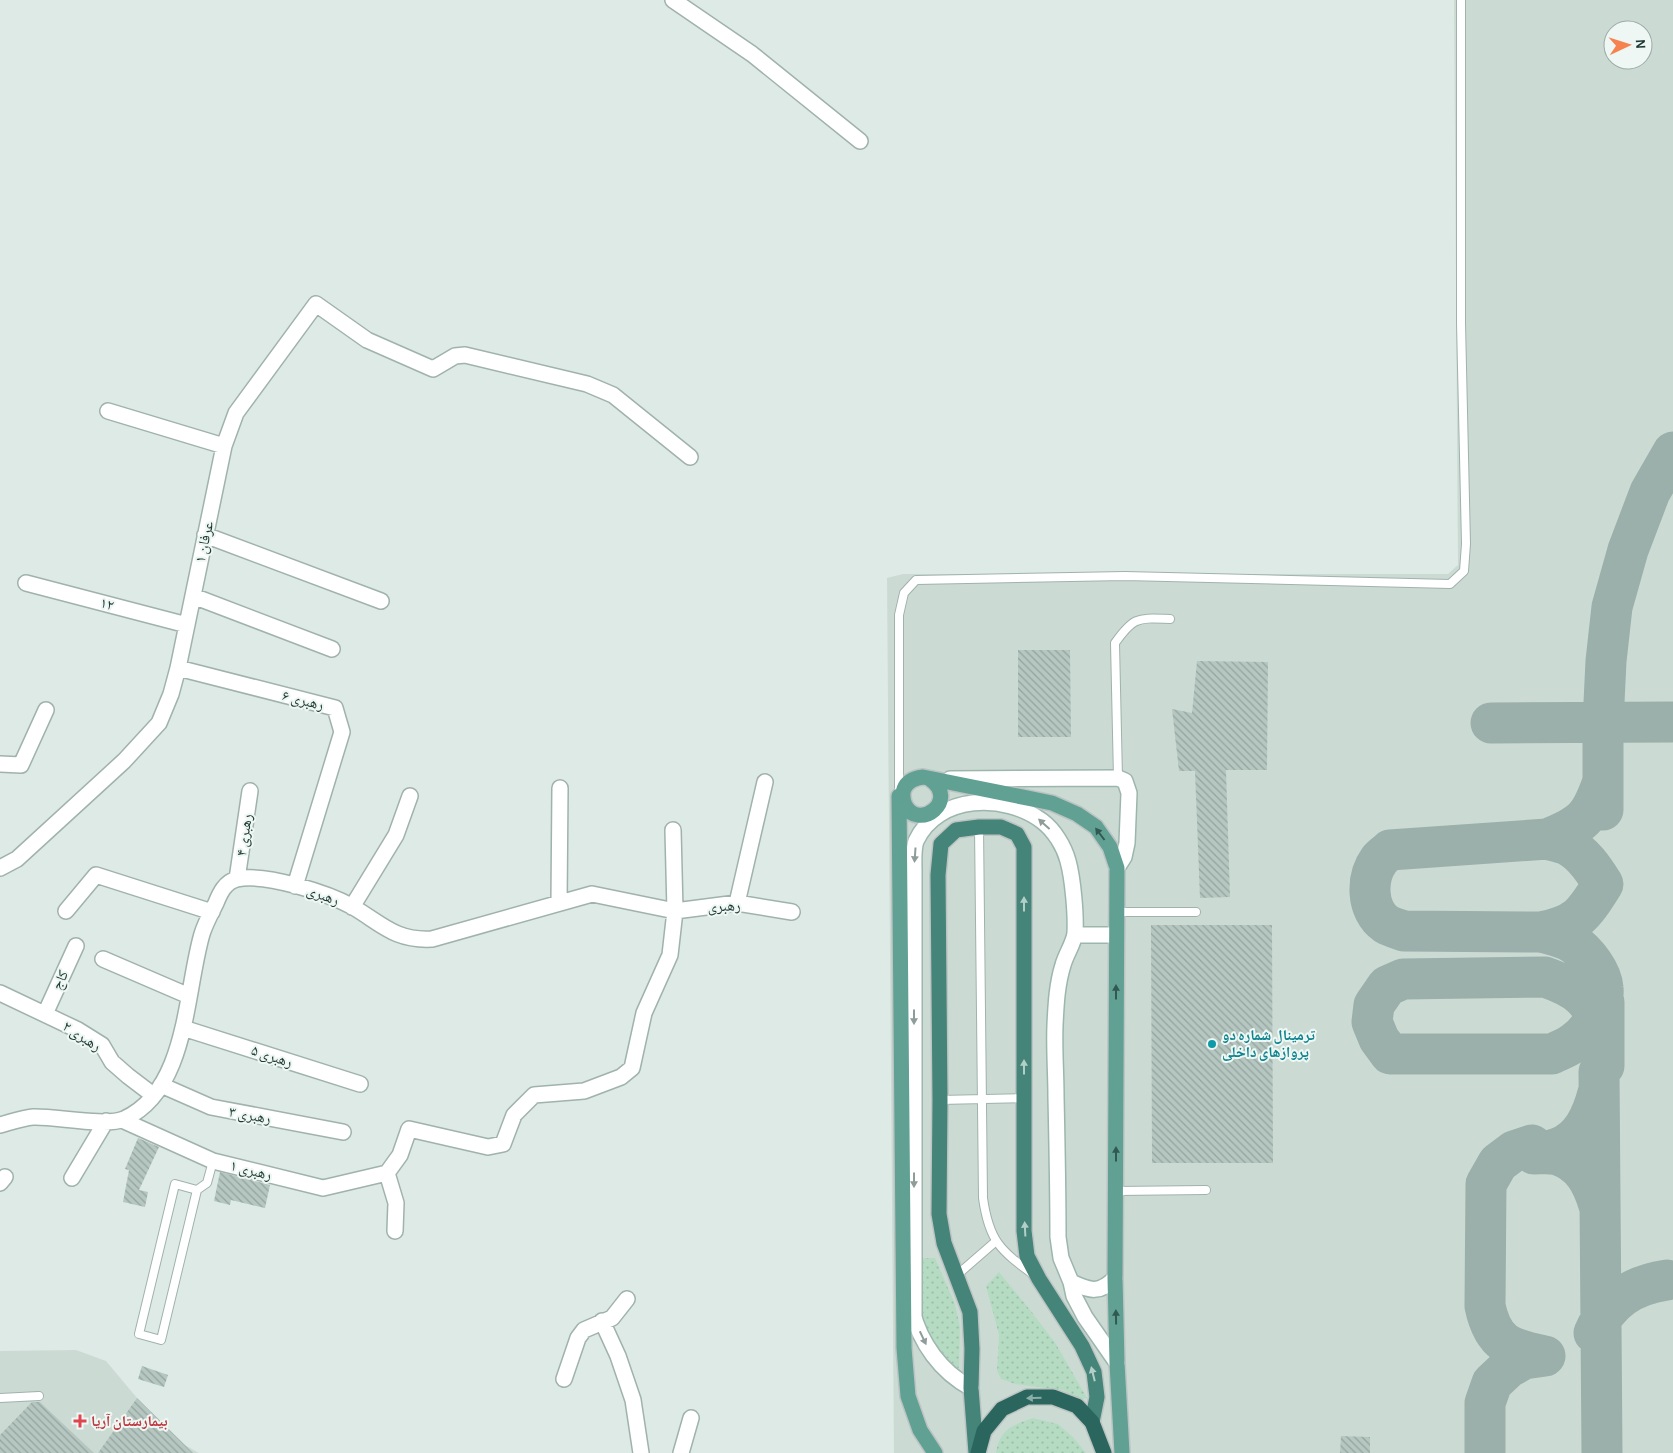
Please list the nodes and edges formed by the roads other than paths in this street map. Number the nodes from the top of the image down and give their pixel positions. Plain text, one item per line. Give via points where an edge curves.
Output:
1 (673, 0) edge
2 (1461, 0) edge
3 (860, 141) dead end
4 (108, 411) dead end
5 (224, 446) junction
6 (690, 457) dead end
7 (206, 535) junction
8 (26, 583) dead end
9 (193, 596) junction
10 (381, 601) dead end
11 (1170, 619) dead end
12 (187, 625) junction
13 (332, 649) dead end
14 (178, 668) junction
15 (46, 710) dead end
16 (0, 764) edge
17 (1118, 778) junction
18 (930, 779) junction
19 (764, 782) dead end
20 (560, 788) dead end
21 (250, 791) dead end
22 (901, 795) junction
23 (410, 796) dead end
24 (979, 827) junction
25 (673, 830) dead end
26 (0, 868) edge
27 (1117, 868) junction
28 (237, 879) junction
29 (295, 886) junction
30 (558, 903) junction
31 (737, 903) junction
32 (352, 907) junction
33 (66, 911) dead end
34 (675, 911) junction
35 (212, 912) junction
36 (792, 912) dead end
37 (1116, 912) junction
38 (1196, 912) dead end
39 (1075, 935) junction
40 (1116, 935) junction
41 (76, 946) dead end
42 (103, 959) dead end
43 (0, 993) edge
44 (189, 996) junction
45 (45, 1014) junction
46 (183, 1028) junction
47 (360, 1084) dead end
48 (157, 1090) junction
49 (1024, 1098) junction
50 (983, 1099) junction
51 (940, 1100) junction
52 (122, 1120) junction
53 (106, 1121) junction
54 (0, 1125) edge
55 (343, 1132) dead end
56 (213, 1161) junction
57 (387, 1173) junction
58 (72, 1178) dead end
59 (197, 1190) junction
60 (1206, 1190) dead end
61 (1116, 1191) junction
62 (395, 1231) dead end
63 (995, 1242) junction
64 (903, 1275) junction
65 (957, 1275) junction
66 (1116, 1278) junction
67 (1040, 1279) junction
68 (1071, 1282) junction
69 (627, 1299) dead end
70 (914, 1318) junction
71 (602, 1321) junction
72 (1117, 1363) junction
73 (564, 1379) dead end
74 (971, 1388) junction
75 (39, 1396) dead end
76 (0, 1398) edge
77 (691, 1418) dead end
78 (1092, 1422) junction
79 (641, 1453) edge
80 (681, 1453) edge
81 (935, 1453) edge
82 (977, 1453) edge
83 (1104, 1453) edge
84 (1122, 1453) edge

1 - 3 street via 752,54
2 - 22 lane via 1464,571 1450,584 1125,576 916,580 904,593 899,615
4 - 5 street
5 - 6 street, عرفان ۱ via 236,413 316,304 367,340 433,369 455,356 465,355 588,384 613,395
5 - 7 street, عرفان ۱
7 - 9 street, عرفان ۱
7 - 10 street
8 - 12 street, ۱۲
9 - 12 street, عرفان ۱
9 - 13 street
11 - 17 lane via 1142,618 1126,627 1115,644
12 - 14 street, عرفان ۱
14 - 26 street, عرفان ۱ via 159,723 124,761 18,859
14 - 29 street, رهبری ۶ via 335,708 342,732
15 - 16 street via 21,765
17 - 18 street
17 - 27 street via 1125,781 1129,793 1127,843
18 - 22 main road via 916,778 909,782
18 - 22 main road via 936,783 941,797 935,810 928,814 921,815 908,809
27 -> 18 main road via 1110,847 1096,827 1077,814 1052,803
19 - 31 street
20 - 30 street
21 - 28 street, رهبری ۴
22 - 64 main road
23 - 32 street via 396,835
49 -> 24 highway via 1024,847 1017,834 1009,830
24 - 50 lane
24 - 51 highway via 956,830 941,844 938,875
25 - 34 street
27 - 37 main road
28 - 29 street, رهبری via 252,877
28 - 35 street via 221,891
29 - 32 street, رهبری via 317,891
30 - 32 street, رهبری via 416,940 391,932
30 - 34 street, رهبری via 592,894
31 - 34 street, رهبری
31 - 36 street, رهبری
33 - 35 street via 96,875
34 - 57 street via 670,956 644,1014 632,1068 621,1077 584,1090 534,1095 514,1115 503,1144 488,1147 409,1129 400,1155
35 - 44 street via 202,933
37 - 38 lane
37 - 40 main road
39 - 40 street
39 - 68 street via 1058,986 1055,1025 1058,1237 1061,1258
39 -> 70 street via 1068,861 1058,838 1028,812 1006,804 961,805 942,813 926,826 915,842
61 -> 40 main road
41 - 45 street, کاج
42 - 44 street
43 - 45 street, رهبری ۲
44 - 46 street
45 - 48 street, رهبری ۲ via 102,1045 112,1062
46 - 47 street, رهبری ۵
46 - 48 street via 169,1069
48 - 52 street via 141,1109
48 - 55 street, رهبری ۳ via 212,1108
49 - 50 lane
67 -> 49 highway via 1028,1256 1024,1231
50 - 51 lane
50 - 63 lane via 983,1198 986,1221
51 - 65 highway via 939,1214 944,1243
52 - 53 street
52 - 56 street, رهبری ۱
53 - 54 street via 32,1117
53 - 58 street
56 - 57 street, رهبری ۱ via 323,1188
56 - 59 lane via 207,1183
57 - 62 street via 396,1203
59 - 59 lane via 162,1340 139,1334 174,1184
60 - 61 lane
61 - 66 main road
63 - 65 lane
63 - 67 lane
64 - 70 street
64 - 81 main road via 908,1396 920,1430
65 - 74 highway via 970,1312
66 - 68 street via 1108,1286 1094,1290
72 -> 66 main road
78 -> 67 highway via 1097,1397 1094,1372 1082,1346
68 - 72 street via 1074,1296 1086,1318
69 - 71 street via 612,1318
70 -> 74 street via 924,1343 944,1369
71 - 73 street via 584,1330 578,1338
71 - 79 street via 633,1400
72 - 84 main road
74 - 82 highway
75 - 76 lane
77 - 80 street
78 -> 82 highway via 1077,1406 1052,1398 1027,1397 1002,1409 984,1431
78 - 83 highway

